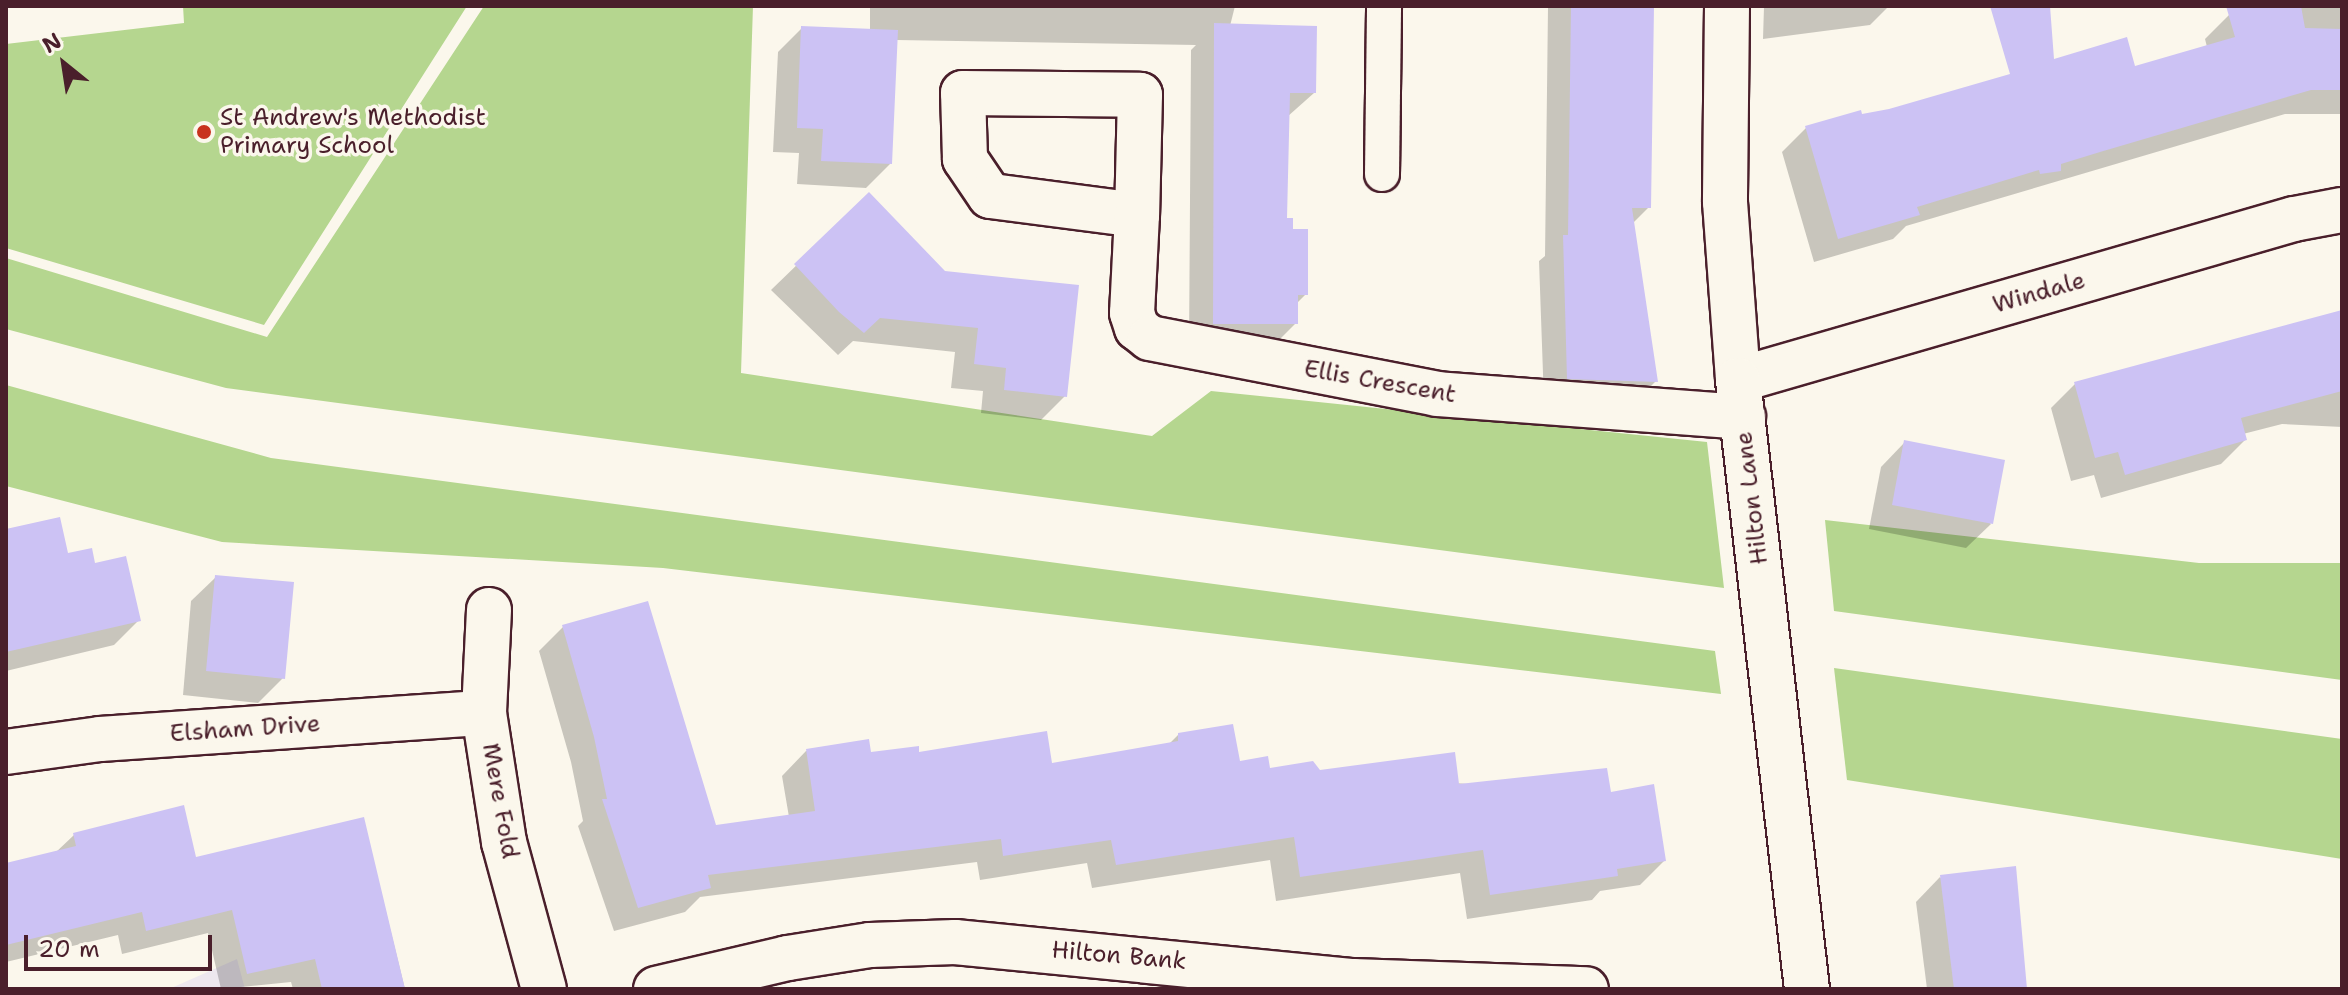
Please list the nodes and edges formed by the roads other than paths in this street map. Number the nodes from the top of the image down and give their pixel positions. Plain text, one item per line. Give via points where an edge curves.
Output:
1 (1384, 6) edge
2 (1727, 6) edge
3 (1382, 174) dead end
4 (2342, 210) edge
5 (1137, 215) junction
6 (1740, 399) junction
7 (489, 610) dead end
8 (484, 713) junction
9 (6, 752) edge
10 (1216, 977) edge
11 (544, 989) edge
12 (656, 989) edge
13 (1586, 989) edge
14 (1807, 989) edge

1 - 3 lane
2 - 6 street, Hilton Lane via 1725,202
4 - 6 street, Windale via 2294,219
5 - 5 street, Ellis Crescent via 990,196 965,159 963,93 1140,95
5 - 6 street, Ellis Crescent via 1132,313 1137,328 1150,338 1437,394
6 - 14 street, Hilton Lane
7 - 8 street, Mere Fold
8 - 9 street, Elsham Drive via 100,739
8 - 11 street, Mere Fold via 504,842
10 - 12 street, Hilton Bank via 955,942 870,945
10 - 13 street, Hilton Bank

